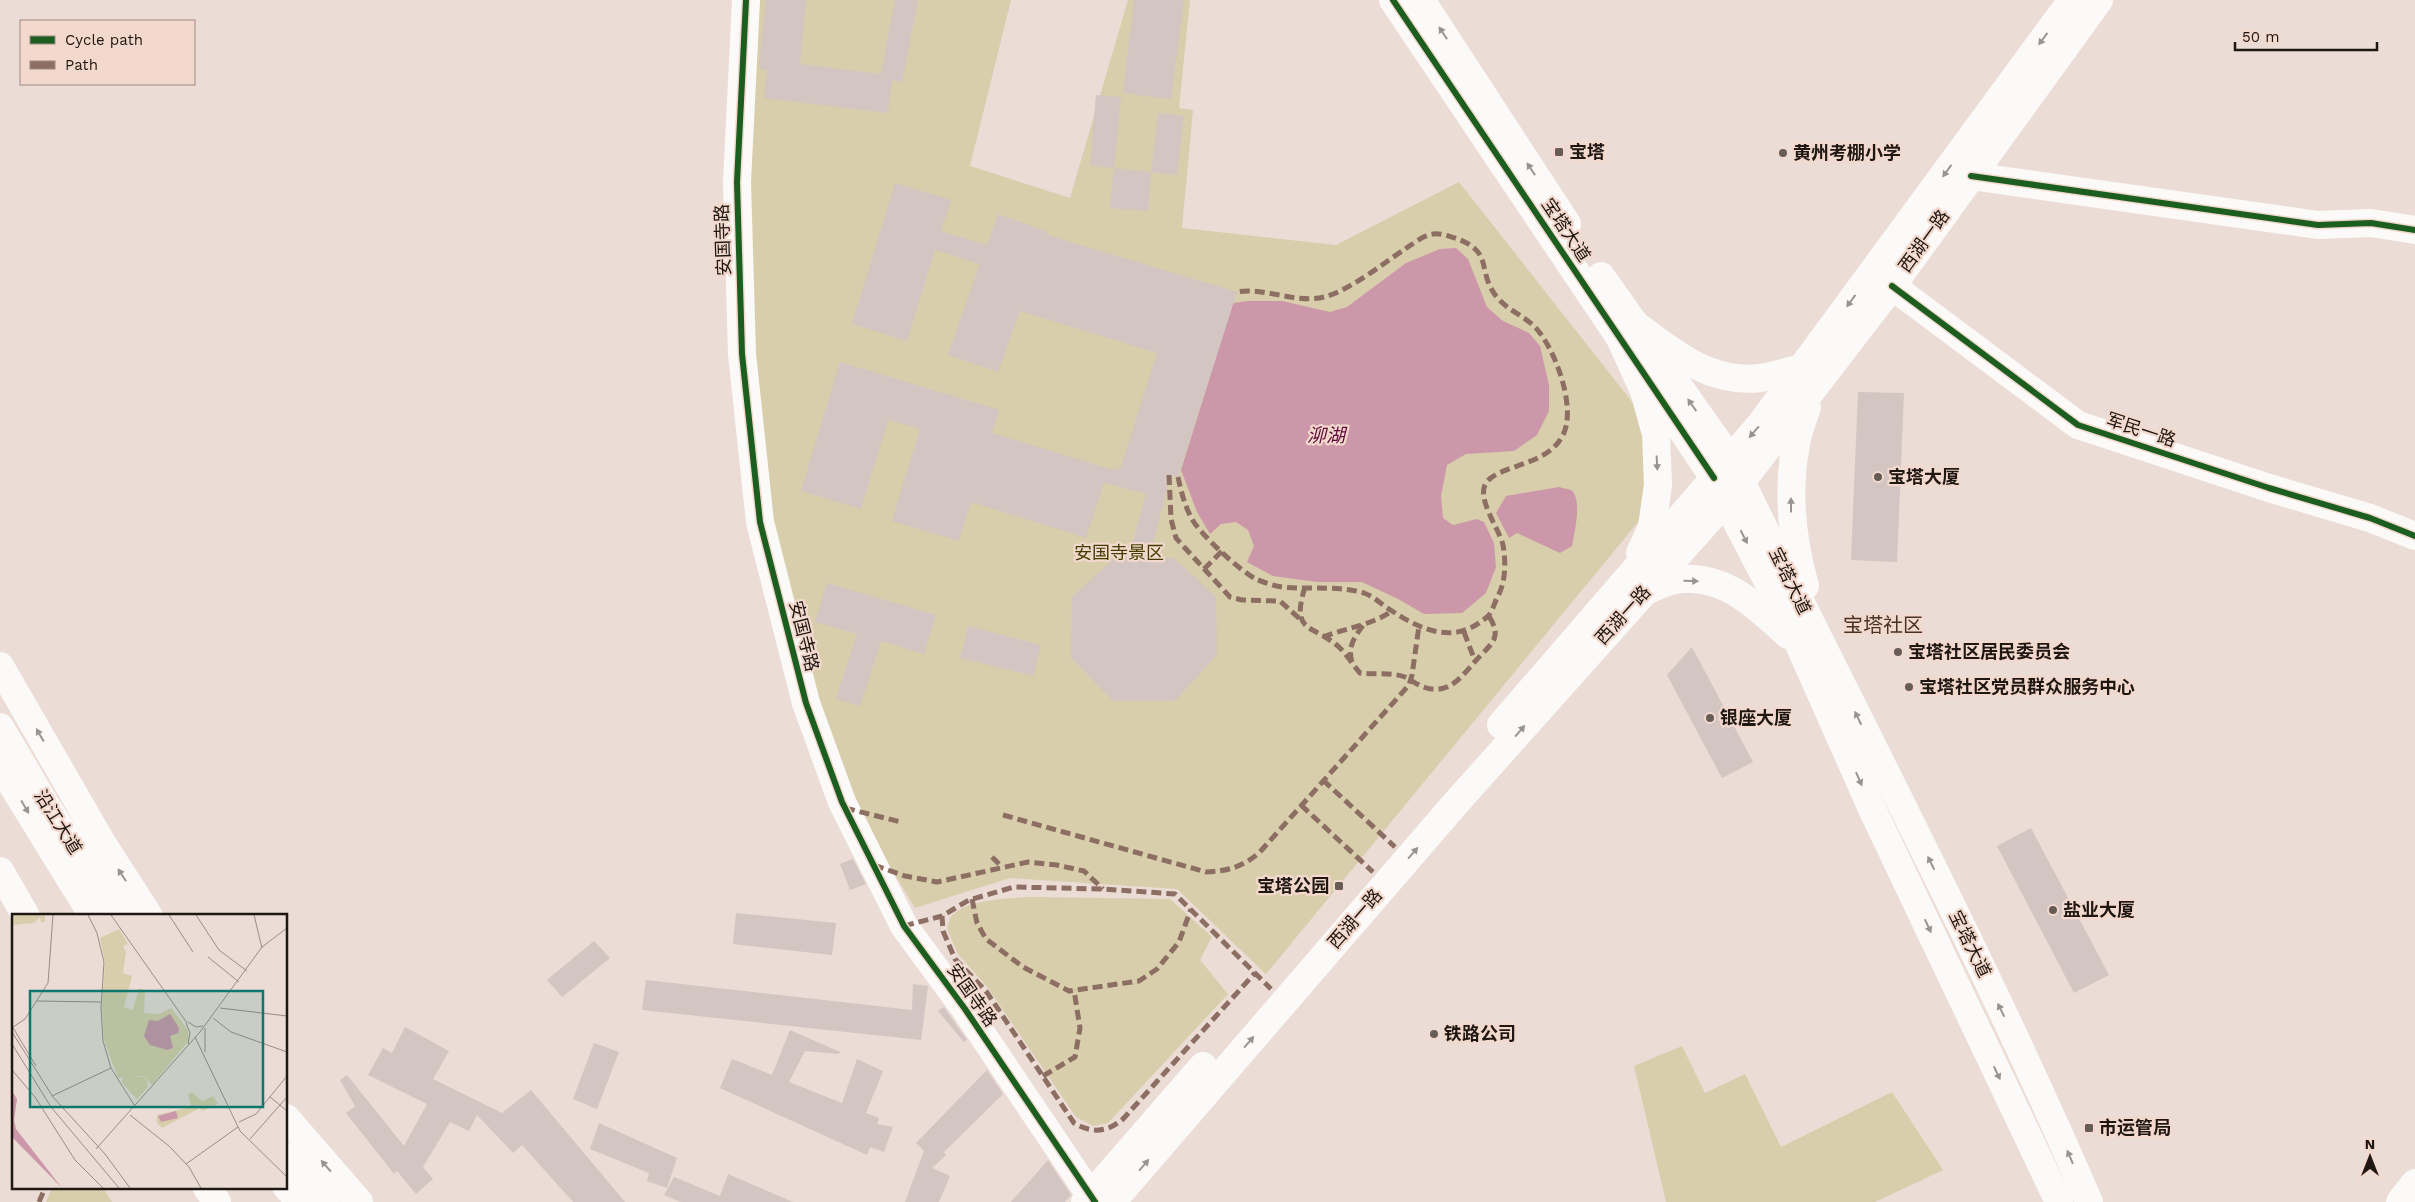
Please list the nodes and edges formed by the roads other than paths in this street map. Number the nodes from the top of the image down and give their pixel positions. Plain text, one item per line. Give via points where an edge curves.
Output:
1 (746, 0) edge
2 (1393, 0) edge
3 (1421, 0) edge
4 (2072, 0) edge
5 (2100, 0) edge
6 (1972, 176) junction
7 (2415, 230) edge
8 (1892, 286) junction
9 (1627, 330) junction
10 (1807, 379) junction
11 (1728, 480) junction
12 (2415, 536) edge
13 (1638, 582) junction
14 (1809, 642) junction
15 (0, 666) edge
16 (0, 727) edge
17 (0, 765) edge
18 (0, 871) edge
19 (25, 914) edge
20 (92, 914) edge
21 (117, 914) edge
22 (148, 914) edge
23 (288, 1120) edge
24 (288, 1159) edge
25 (2415, 1183) edge
26 (288, 1188) edge
27 (208, 1190) edge
28 (1096, 1200) edge
29 (217, 1202) edge
30 (300, 1202) edge
31 (326, 1202) edge
32 (359, 1202) edge
33 (2059, 1202) edge
34 (2089, 1202) edge
35 (2400, 1202) edge

1 - 28 main road, 安国寺路 via 737,182 742,354 760,522 806,703 842,802 904,926
2 - 9 main road, 宝塔大道
9 -> 3 main road, 宝塔大道 via 1597,270
4 -> 10 main road, 西湖一路
5 - 6 main road, 西湖一路
6 - 7 main road via 2318,225 2371,223
6 - 8 main road, 西湖一路
8 - 10 main road, 西湖一路
8 - 12 main road, 军民一路 via 2078,425 2370,518
9 - 10 main road via 1721,376
9 - 11 main road, 宝塔大道
9 -> 13 main road via 1656,434 1658,485 1652,527
10 - 11 main road, 西湖一路
14 -> 10 main road via 1790,507
11 - 13 main road, 西湖一路
11 - 14 main road, 宝塔大道
13 -> 14 main road via 1710,581 1749,600
13 - 28 main road, 西湖一路 via 1403,864
14 -> 33 main road, 宝塔大道 via 1873,811
34 -> 14 main road, 宝塔大道 via 1951,904
22 -> 15 main road via 102,843
16 - 21 main road, 沿江大道
17 -> 20 main road, 沿江大道
18 - 19 main road
32 -> 23 main road
24 - 31 main road
25 - 35 main road
26 - 30 main road
27 - 29 main road

